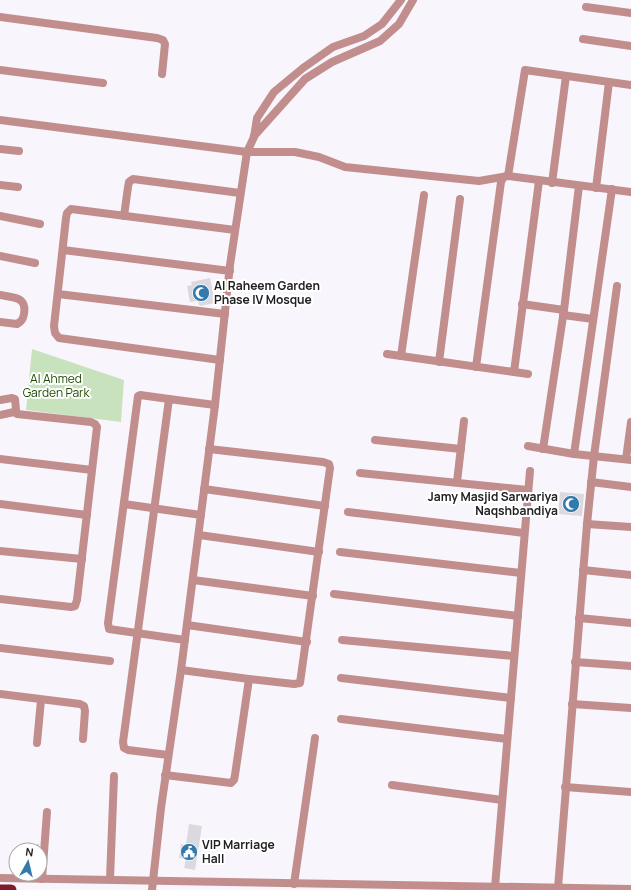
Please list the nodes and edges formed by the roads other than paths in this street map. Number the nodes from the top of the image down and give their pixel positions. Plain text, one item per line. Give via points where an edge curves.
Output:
1 (401, 0) edge
2 (413, 0) edge
3 (586, 7) dead end
4 (631, 13) edge
5 (0, 17) edge
6 (583, 39) dead end
7 (631, 46) edge
8 (0, 70) edge
9 (162, 74) dead end
10 (566, 76) junction
11 (609, 82) junction
12 (104, 83) dead end
13 (631, 85) edge
14 (0, 120) edge
15 (254, 137) junction
16 (0, 149) edge
17 (19, 152) dead end
18 (247, 152) junction
19 (505, 177) junction
20 (539, 181) junction
21 (552, 183) junction
22 (0, 185) edge
23 (579, 186) junction
24 (18, 187) dead end
25 (596, 188) junction
26 (612, 189) junction
27 (631, 192) edge
28 (240, 193) junction
29 (424, 195) dead end
30 (460, 199) dead end
31 (0, 216) edge
32 (124, 216) junction
33 (40, 224) dead end
34 (235, 230) junction
35 (63, 250) junction
36 (0, 256) edge
37 (35, 263) dead end
38 (230, 271) junction
39 (617, 286) dead end
40 (58, 294) junction
41 (0, 295) edge
42 (522, 304) junction
43 (563, 312) junction
44 (225, 314) junction
45 (593, 319) junction
46 (0, 322) edge
47 (386, 354) dead end
48 (401, 356) junction
49 (220, 360) junction
50 (439, 362) junction
51 (476, 367) junction
52 (514, 372) junction
53 (528, 374) dead end
54 (169, 399) junction
55 (0, 400) edge
56 (215, 405) junction
57 (14, 412) junction
58 (0, 415) edge
59 (464, 421) dead end
60 (631, 422) edge
61 (375, 440) dead end
62 (528, 446) dead end
63 (209, 449) junction
64 (461, 449) junction
65 (542, 449) junction
66 (574, 454) junction
67 (594, 456) junction
68 (0, 459) edge
69 (628, 460) edge
70 (92, 470) junction
71 (530, 471) dead end
72 (360, 472) dead end
73 (457, 482) junction
74 (591, 482) junction
75 (631, 487) edge
76 (204, 489) junction
77 (528, 490) junction
78 (0, 504) edge
79 (124, 504) junction
80 (325, 506) junction
81 (155, 508) junction
82 (348, 512) dead end
83 (87, 515) junction
84 (201, 515) junction
85 (587, 524) junction
86 (631, 527) edge
87 (524, 533) junction
88 (199, 534) junction
89 (0, 551) edge
90 (318, 552) junction
91 (340, 552) dead end
92 (82, 559) junction
93 (583, 570) junction
94 (521, 573) junction
95 (631, 575) edge
96 (193, 580) junction
97 (334, 594) dead end
98 (312, 596) junction
99 (0, 599) edge
100 (518, 616) junction
101 (579, 618) junction
102 (631, 623) edge
103 (187, 625) junction
104 (138, 633) junction
105 (185, 640) junction
106 (342, 640) dead end
107 (307, 642) junction
108 (0, 648) edge
109 (514, 656) junction
110 (110, 662) dead end
111 (576, 662) junction
112 (631, 666) edge
113 (181, 670) junction
114 (341, 678) dead end
115 (248, 679) junction
116 (0, 694) edge
117 (511, 698) junction
118 (41, 700) junction
119 (572, 704) junction
120 (631, 708) edge
121 (341, 719) dead end
122 (315, 738) dead end
123 (83, 739) dead end
124 (507, 739) junction
125 (37, 743) dead end
126 (168, 755) junction
127 (166, 775) junction
128 (114, 776) dead end
129 (392, 785) dead end
130 (565, 787) junction
131 (631, 792) edge
132 (502, 800) junction
133 (46, 812) dead end
134 (44, 842) edge
135 (48, 878) edge
136 (110, 879) junction
137 (152, 880) junction
138 (294, 884) junction
139 (495, 887) junction
140 (558, 888) junction
141 (631, 889) edge
142 (0, 890) edge
143 (11, 890) edge
144 (152, 890) edge

1 - 15 street via 382,24 364,36 333,48 274,92 257,118
2 - 15 street via 398,24 380,41 332,62 305,79
3 - 4 street
5 - 9 street via 163,40 165,44
6 - 7 street
8 - 12 street
10 - 11 street
10 - 19 street via 525,70
10 - 21 street
11 - 13 street
11 - 25 street
14 - 18 street
15 - 18 street
16 - 17 street
18 - 19 street via 295,152 320,157 345,167 479,181
18 - 28 street
19 - 20 street
19 - 51 street via 501,182
20 - 21 street
20 - 42 street
21 - 23 street
22 - 24 street
23 - 25 street
23 - 43 street
25 - 26 street
26 - 27 street
26 - 45 street
28 - 32 street via 133,179 128,186
28 - 34 street
29 - 48 street
30 - 50 street
31 - 33 street
32 - 34 street
32 - 35 street via 71,209 66,218
34 - 38 street
35 - 38 street
35 - 40 street
36 - 37 street
38 - 44 street
39 - 67 street
40 - 44 street
40 - 49 street via 54,326 59,338
41 - 46 street via 20,299 25,307 23,318 17,324
42 - 43 street
42 - 52 street
43 - 45 street
43 - 65 street
44 - 49 street
45 - 66 street
47 - 48 street
48 - 50 street
49 - 56 street
50 - 51 street
51 - 52 street
52 - 53 street
54 - 56 street
54 - 79 street via 138,396
54 - 81 street
55 - 57 street via 15,399 17,408
56 - 63 street
57 - 58 street
57 - 70 street via 95,424 97,427
59 - 64 street
60 - 69 street
61 - 64 street
62 - 65 street
63 - 76 street
63 - 80 street via 329,464
64 - 73 street
65 - 66 street
66 - 67 street
67 - 69 street
67 - 74 street
68 - 70 street
70 - 83 street
71 - 77 street
72 - 73 street
73 - 77 street
74 - 75 street
74 - 85 street
76 - 80 street
76 - 84 street
77 - 87 street
78 - 83 street
79 - 81 street
79 - 104 street via 108,627
80 - 90 street
81 - 84 street
81 - 104 street
82 - 87 street
83 - 92 street
84 - 88 street
85 - 86 street
85 - 93 street
87 - 94 street
88 - 90 street
88 - 96 street
89 - 92 street
90 - 98 street
91 - 94 street
92 - 99 street via 75,606
93 - 95 street
93 - 101 street
94 - 100 street
96 - 98 street
96 - 103 street
97 - 100 street
98 - 107 street
100 - 109 street
101 - 102 street
101 - 111 street
103 - 105 street
103 - 107 street
104 - 105 street
104 - 126 street via 124,748
105 - 113 street
106 - 109 street
107 - 115 street via 300,683
108 - 110 street
109 - 117 street
111 - 112 street
111 - 119 street
113 - 115 street
113 - 126 street
114 - 117 street
115 - 127 street via 234,780 231,783
116 - 118 street
117 - 124 street
118 - 123 street via 84,706
118 - 125 street
119 - 120 street
119 - 130 street
121 - 124 street
122 - 138 street
124 - 132 street
126 - 127 street
127 - 137 street
128 - 136 street
129 - 132 street
130 - 131 street
130 - 140 street
132 - 139 street
133 - 134 street
135 - 136 street
136 - 137 street
137 - 138 street
137 - 144 street
138 - 139 street
139 - 140 street
140 - 141 street
142 - 143 highway

